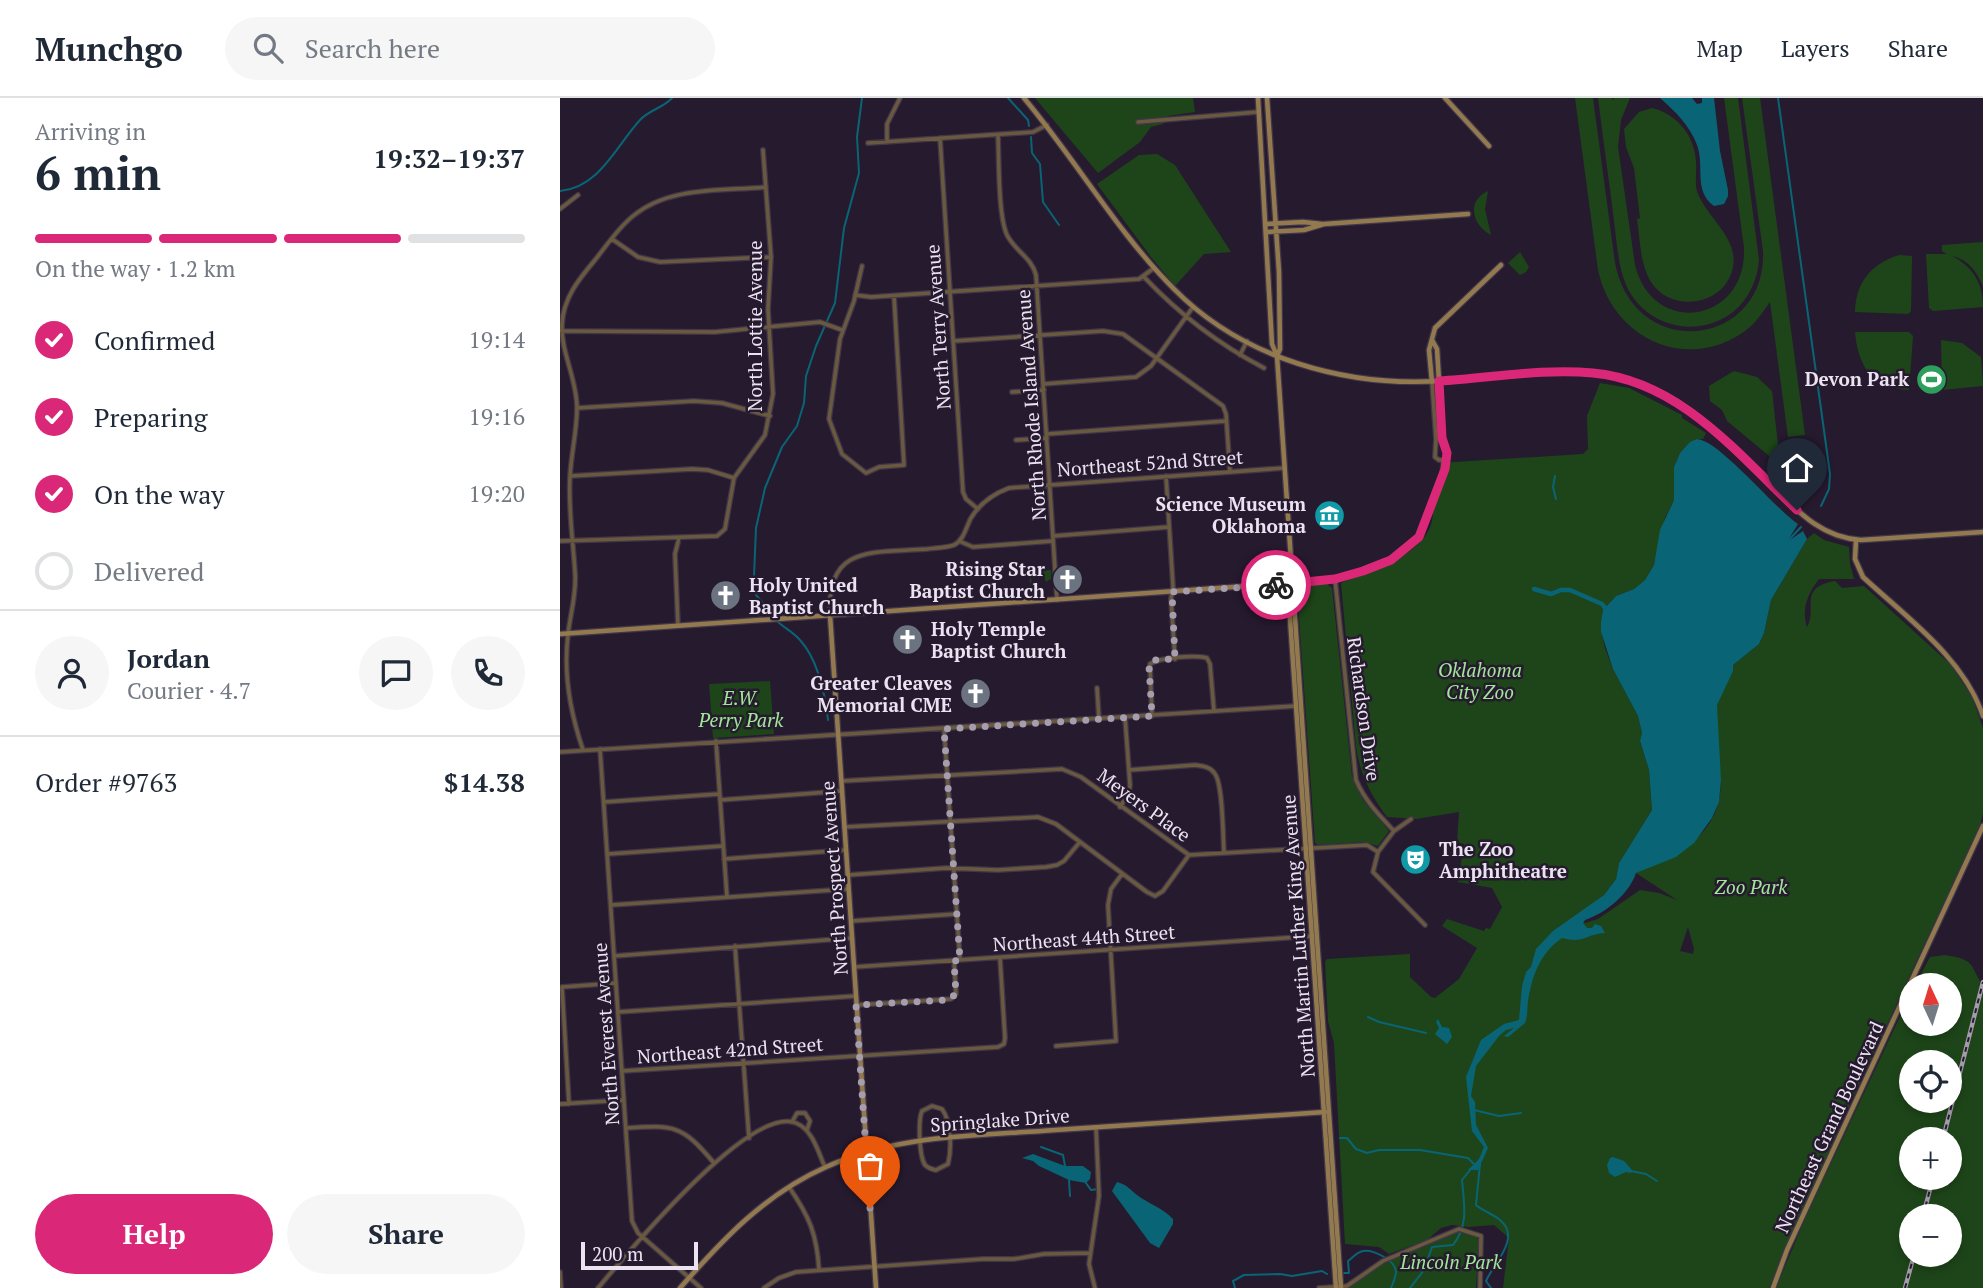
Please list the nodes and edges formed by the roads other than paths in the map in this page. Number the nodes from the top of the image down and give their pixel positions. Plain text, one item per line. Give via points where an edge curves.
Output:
1 (900, 98) edge
2 (1024, 98) edge
3 (1258, 98) edge
4 (1267, 98) edge
5 (1445, 98) edge
6 (1259, 112) junction
7 (1138, 122) dead end
8 (1046, 125) junction
9 (998, 135) junction
10 (940, 138) junction
11 (887, 142) junction
12 (868, 143) dead end
13 (1489, 146) dead end
14 (763, 150) dead end
15 (766, 187) junction
16 (578, 195) dead end
17 (560, 209) edge
18 (1468, 214) dead end
19 (1276, 223) junction
20 (1267, 224) junction
21 (1324, 224) junction
22 (1276, 231) junction
23 (1267, 232) junction
24 (612, 239) junction
25 (771, 257) junction
26 (1501, 265) dead end
27 (862, 266) dead end
28 (1154, 268) junction
29 (1143, 277) junction
30 (1037, 286) junction
31 (950, 292) junction
32 (855, 295) junction
33 (894, 296) junction
34 (1194, 307) junction
35 (1185, 318) junction
36 (769, 327) junction
37 (842, 330) junction
38 (561, 331) edge
39 (1040, 335) junction
40 (1432, 340) junction
41 (953, 341) junction
42 (1247, 341) junction
43 (1240, 355) junction
44 (1277, 356) junction
45 (1157, 358) junction
46 (1264, 368) dead end
47 (1439, 381) junction
48 (1432, 382) junction
49 (1043, 384) junction
50 (1044, 390) junction
51 (1012, 392) dead end
52 (577, 408) junction
53 (770, 416) junction
54 (1226, 421) junction
55 (1047, 436) junction
56 (1016, 440) dead end
57 (1445, 460) junction
58 (1284, 468) junction
59 (1230, 472) junction
60 (570, 476) junction
61 (1166, 476) junction
62 (734, 478) junction
63 (1050, 484) junction
64 (978, 509) junction
65 (1169, 527) junction
66 (1983, 532) edge
67 (679, 538) junction
68 (1053, 538) junction
69 (1856, 540) junction
70 (560, 541) edge
71 (573, 541) junction
72 (959, 541) junction
73 (1335, 579) junction
74 (1291, 583) junction
75 (1172, 592) junction
76 (1057, 600) junction
77 (830, 615) junction
78 (678, 626) junction
79 (568, 633) junction
80 (560, 634) edge
81 (1175, 659) junction
82 (1097, 688) dead end
83 (1299, 706) junction
84 (1214, 712) junction
85 (1152, 716) junction
86 (1983, 716) edge
87 (1125, 717) junction
88 (1099, 719) junction
89 (944, 729) junction
90 (838, 734) junction
91 (716, 741) junction
92 (600, 749) junction
93 (583, 750) junction
94 (560, 752) edge
95 (1129, 770) junction
96 (947, 775) junction
97 (841, 781) junction
98 (842, 792) junction
99 (719, 797) junction
100 (604, 802) junction
101 (1120, 807) junction
102 (1411, 819) dead end
103 (950, 821) junction
104 (1983, 826) edge
105 (844, 827) junction
106 (1394, 831) junction
107 (1982, 833) edge
108 (1079, 843) junction
109 (723, 846) junction
110 (1308, 848) junction
111 (846, 850) junction
112 (1378, 852) junction
113 (608, 854) junction
114 (1224, 854) junction
115 (1189, 855) junction
116 (724, 859) junction
117 (954, 869) junction
118 (1122, 874) junction
119 (848, 875) junction
120 (848, 889) junction
121 (727, 897) junction
122 (611, 905) junction
123 (957, 914) junction
124 (851, 921) junction
125 (1425, 925) dead end
126 (1314, 937) junction
127 (852, 938) junction
128 (735, 946) junction
129 (1110, 950) junction
130 (614, 956) junction
131 (1000, 958) junction
132 (957, 960) junction
133 (854, 967) junction
134 (616, 984) junction
135 (561, 987) edge
136 (856, 996) junction
137 (739, 1004) junction
138 (856, 1005) junction
139 (618, 1012) junction
140 (1056, 1046) dead end
141 (860, 1055) junction
142 (743, 1063) junction
143 (622, 1071) junction
144 (624, 1100) junction
145 (560, 1104) edge
146 (569, 1104) junction
147 (1326, 1112) junction
148 (792, 1122) junction
149 (1096, 1127) junction
150 (626, 1128) junction
151 (807, 1130) junction
152 (948, 1137) junction
153 (749, 1138) junction
154 (921, 1140) junction
155 (866, 1152) junction
156 (714, 1163) junction
157 (825, 1167) junction
158 (789, 1187) junction
159 (642, 1237) junction
160 (1090, 1254) junction
161 (874, 1266) junction
162 (819, 1270) junction
163 (560, 1272) edge
164 (689, 1278) junction
165 (561, 1288) edge
166 (598, 1288) edge
167 (680, 1288) edge
168 (701, 1288) edge
169 (764, 1288) edge
170 (876, 1288) edge
171 (1095, 1288) edge
172 (1319, 1288) edge
173 (1338, 1288) edge
174 (1480, 1288) edge
175 (1773, 1288) edge

1 - 11 street via 888,120
2 - 8 street
3 - 6 street, North Martin Luther King Avenue
4 - 19 street, North Martin Luther King Avenue
5 - 13 street
6 - 7 street
6 - 20 street, North Martin Luther King Avenue
8 - 9 street via 1037,131
8 - 28 street
9 - 10 street
9 - 30 street, North Rhode Island Avenue via 1005,228 1015,247 1031,262
10 - 11 street
10 - 31 street, North Terry Avenue
11 - 12 street
14 - 15 street, North Lottie Avenue
15 - 24 street via 671,196 635,214
15 - 25 street, North Lottie Avenue
16 - 17 street
18 - 21 street
19 - 20 street
19 - 21 street
19 - 22 street, North Martin Luther King Avenue
20 - 23 street, North Martin Luther King Avenue
21 - 22 street
22 - 23 street
22 - 44 street, North Martin Luther King Avenue
23 - 44 street, North Martin Luther King Avenue via 1272,345
24 - 25 street via 638,257 660,262
24 - 38 street via 572,290
25 - 36 street, North Lottie Avenue
26 - 40 street via 1440,321
27 - 32 street
28 - 29 street
28 - 34 street
29 - 30 street
29 - 35 street
30 - 31 street
30 - 39 street, North Rhode Island Avenue
31 - 33 street
31 - 41 street, North Terry Avenue
32 - 33 street
32 - 37 street
33 - 37 street via 904,465 868,473 842,454 829,423 829,408
34 - 35 street
34 - 42 street
35 - 43 street
35 - 45 street
36 - 37 street via 824,323
36 - 38 street via 703,333
36 - 53 street, North Lottie Avenue
38 - 52 street
39 - 41 street
39 - 45 street via 1114,331
39 - 49 street, North Rhode Island Avenue
40 - 47 street
40 - 48 street
41 - 64 street, North Terry Avenue via 963,492
42 - 43 street
42 - 44 street
43 - 46 street
44 - 48 street via 1370,380
44 - 58 street, North Martin Luther King Avenue
45 - 49 street via 1136,377
45 - 54 street via 1220,404
47 - 48 street
47 - 57 street
47 - 69 street via 1576,372 1640,384 1697,416 1813,524
48 - 57 street via 1435,457
49 - 50 street, North Rhode Island Avenue
50 - 51 street
50 - 55 street, North Rhode Island Avenue
52 - 53 street via 694,401
52 - 60 street
53 - 62 street, North Lottie Avenue via 765,435
54 - 55 street
54 - 59 street
55 - 56 street
55 - 63 street, North Rhode Island Avenue
57 - 73 street via 1443,478 1419,537 1391,560
58 - 59 street, Northeast 52nd Street
58 - 74 street, North Martin Luther King Avenue
59 - 61 street, Northeast 52nd Street
60 - 62 street via 692,468
60 - 71 street
61 - 63 street, Northeast 52nd Street
61 - 65 street
62 - 67 street, North Lottie Avenue via 724,532
63 - 64 street, Northeast 52nd Street via 1009,488
63 - 68 street, North Rhode Island Avenue
64 - 72 street, Northeast 52nd Street
65 - 68 street
65 - 75 street
66 - 69 street
67 - 71 street
67 - 78 street via 675,554
68 - 72 street via 973,547
68 - 76 street, North Rhode Island Avenue
69 - 86 street via 1855,559 1863,577 1953,662
70 - 71 street
71 - 79 street via 575,591
72 - 77 street, North Prospect Avenue via 952,546 870,553 852,559 833,579
73 - 74 street
73 - 106 street, Richardson Drive via 1356,780 1362,794
74 - 75 street
74 - 83 street, North Martin Luther King Avenue
75 - 76 street
75 - 81 street
76 - 77 street
77 - 78 street
77 - 90 street, North Prospect Avenue
78 - 79 street
79 - 80 street
79 - 93 street via 568,698
81 - 84 street via 1208,659
81 - 85 street via 1150,664
82 - 88 street
83 - 84 street
83 - 110 street, North Martin Luther King Avenue
84 - 85 street
85 - 87 street
87 - 88 street
87 - 95 street
88 - 89 street
89 - 90 street
89 - 96 street
90 - 91 street
90 - 97 street, North Prospect Avenue
91 - 92 street
91 - 99 street
92 - 93 street
92 - 100 street, North Everest Avenue
93 - 94 street
95 - 101 street via 1130,790
95 - 114 street via 1195,765 1211,770 1219,784
96 - 97 street, Meyers Place
96 - 101 street, Meyers Place via 1062,769 1081,777
96 - 103 street
97 - 98 street, North Prospect Avenue
98 - 99 street
98 - 105 street, North Prospect Avenue
99 - 100 street
99 - 109 street
100 - 113 street, North Everest Avenue
101 - 115 street, Meyers Place
102 - 106 street
103 - 105 street
103 - 108 street via 1038,817 1056,824
103 - 117 street
104 - 107 street, Northeast Grand Boulevard
105 - 111 street, North Prospect Avenue
106 - 112 street
107 - 175 street, Northeast Grand Boulevard
108 - 117 street via 1057,865
108 - 118 street
109 - 113 street
109 - 116 street
110 - 112 street, Meyers Place via 1367,845
110 - 114 street, Meyers Place
110 - 126 street, North Martin Luther King Avenue
111 - 116 street
111 - 119 street, North Prospect Avenue
112 - 125 street via 1376,877
113 - 122 street, North Everest Avenue
114 - 115 street, Meyers Place
115 - 118 street via 1158,895
116 - 121 street
117 - 119 street
117 - 123 street
118 - 129 street via 1108,900
119 - 120 street, North Prospect Avenue
120 - 121 street
120 - 124 street, North Prospect Avenue
121 - 122 street
122 - 130 street, North Everest Avenue
123 - 124 street
123 - 132 street
124 - 127 street, North Prospect Avenue
126 - 129 street, Northeast 44th Street
126 - 147 street, North Martin Luther King Avenue
127 - 128 street
127 - 133 street, North Prospect Avenue
128 - 130 street
128 - 137 street
129 - 131 street, Northeast 44th Street
129 - 140 street via 1115,1041
130 - 134 street, North Everest Avenue
131 - 132 street, Northeast 44th Street
131 - 141 street, Northeast 42nd Street via 1005,1041 998,1047
132 - 133 street, Northeast 44th Street
132 - 138 street via 956,994 951,999
133 - 136 street, North Prospect Avenue
134 - 135 street
134 - 139 street, North Everest Avenue
135 - 146 street
136 - 137 street
136 - 138 street, North Prospect Avenue
137 - 139 street
137 - 142 street
138 - 141 street, North Prospect Avenue
139 - 143 street, North Everest Avenue
141 - 142 street, Northeast 42nd Street
141 - 155 street, North Prospect Avenue
142 - 143 street, Northeast 42nd Street
142 - 153 street
143 - 144 street, North Everest Avenue
144 - 146 street
144 - 150 street, North Everest Avenue
145 - 146 street
147 - 149 street, Springlake Drive
147 - 173 street, North Martin Luther King Avenue
148 - 151 street
148 - 151 street via 794,1115 805,1113 810,1121
148 - 153 street via 772,1124
149 - 152 street, Springlake Drive
149 - 160 street via 1099,1196
150 - 156 street via 677,1129
150 - 159 street, North Everest Avenue via 632,1221
151 - 157 street
152 - 154 street, Springlake Drive
152 - 154 street via 948,1164 936,1170 925,1164
152 - 154 street via 945,1112 932,1106 920,1116
153 - 156 street
154 - 155 street, Springlake Drive
155 - 157 street, Springlake Drive
155 - 161 street, North Prospect Avenue
156 - 159 street
157 - 158 street, Springlake Drive
158 - 162 street via 816,1234
158 - 164 street, Springlake Drive via 735,1228
159 - 164 street, North Everest Avenue
159 - 166 street
160 - 161 street
160 - 171 street
161 - 162 street
161 - 170 street, North Prospect Avenue
162 - 169 street via 791,1273
163 - 165 street
164 - 167 street, Springlake Drive
164 - 168 street, North Everest Avenue
172 - 173 street
173 - 174 street via 1389,1258 1459,1229 1481,1236

